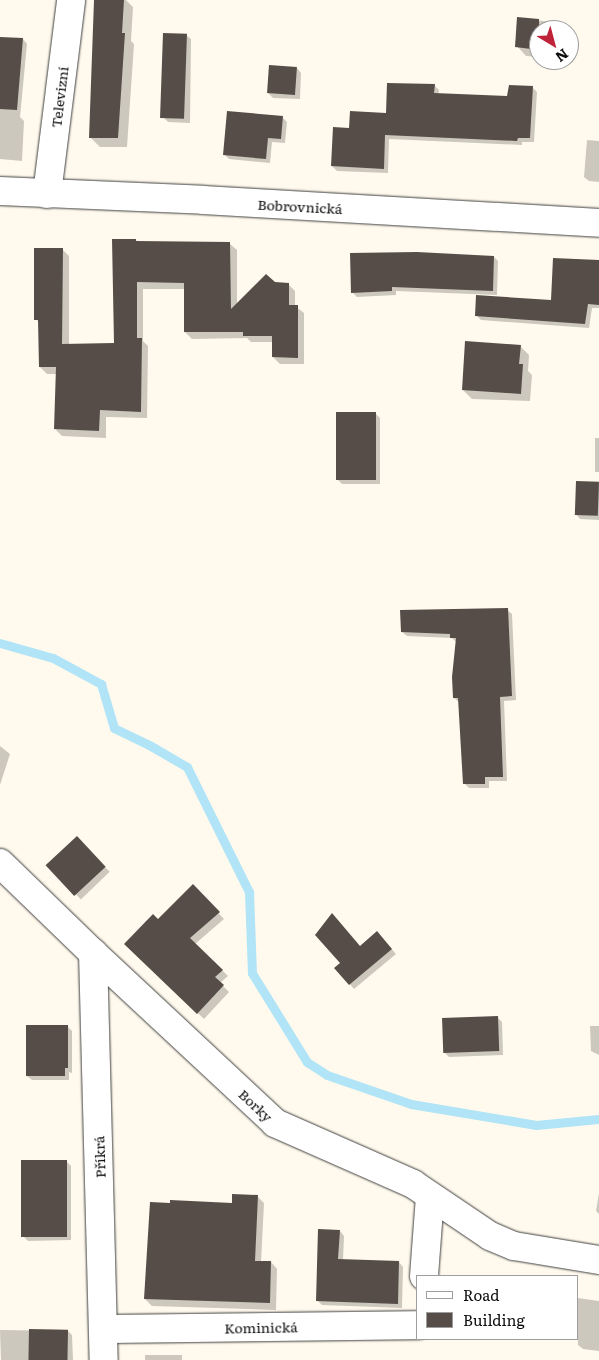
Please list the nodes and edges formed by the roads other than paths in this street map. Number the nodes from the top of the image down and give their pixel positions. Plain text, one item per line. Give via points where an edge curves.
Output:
1 (71, 0) edge
2 (0, 191) edge
3 (47, 194) junction
4 (599, 223) edge
5 (0, 863) edge
6 (93, 953) junction
7 (430, 1197) junction
8 (599, 1260) edge
9 (424, 1275) edge
10 (416, 1324) edge
11 (104, 1329) junction
12 (104, 1360) edge

1 - 3 street, Televizní
2 - 3 street, Bobrovnická
3 - 4 street, Bobrovnická via 213,200
5 - 6 street, Borky
6 - 7 street, Borky via 275,1123 413,1184
6 - 11 street, Příkrá
7 - 8 street, Borky via 490,1236 514,1246
7 - 9 street
10 - 11 street, Kominická
11 - 12 street, Příkrá

